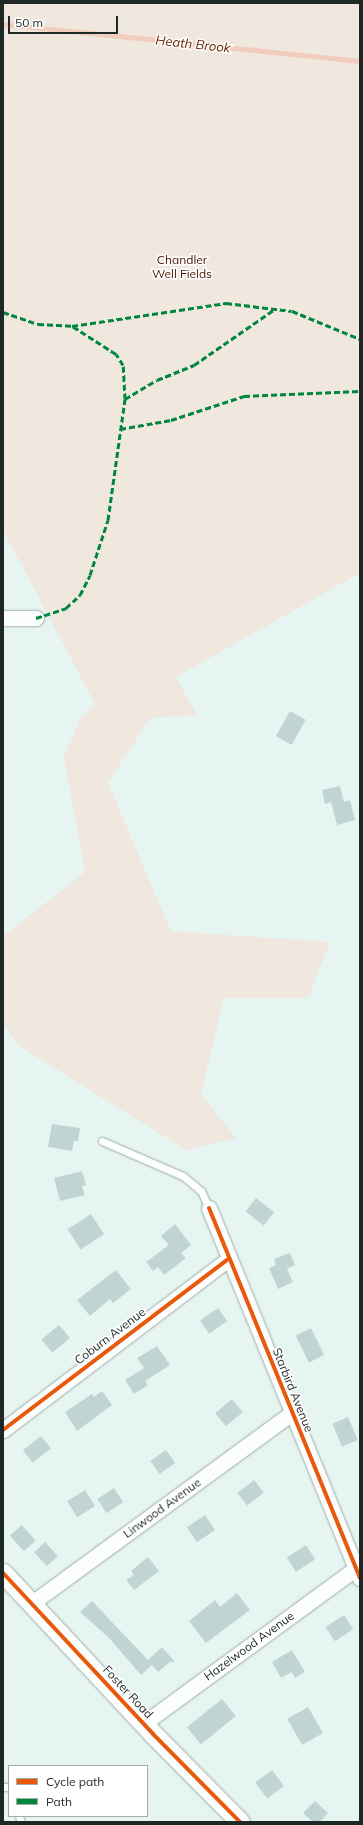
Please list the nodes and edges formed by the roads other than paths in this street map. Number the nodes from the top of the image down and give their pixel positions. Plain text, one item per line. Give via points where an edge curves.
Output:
1 (3, 618) edge
2 (36, 618) dead end
3 (102, 1142) dead end
4 (209, 1208) joint
5 (228, 1259) junction
6 (292, 1412) junction
7 (3, 1430) edge
8 (3, 1573) edge
9 (358, 1573) edge
10 (32, 1603) junction
11 (143, 1724) junction
12 (240, 1822) edge

1 - 2 street
3 - 4 lane via 183,1176 201,1191
4 - 5 street, Starbird Avenue
5 - 6 street, Starbird Avenue
5 - 7 street, Coburn Avenue
6 - 9 street, Starbird Avenue
6 - 10 street, Linwood Avenue
8 - 10 street, Foster Road
9 - 11 street, Hazelwood Avenue
10 - 11 street, Foster Road
11 - 12 street, Foster Road

